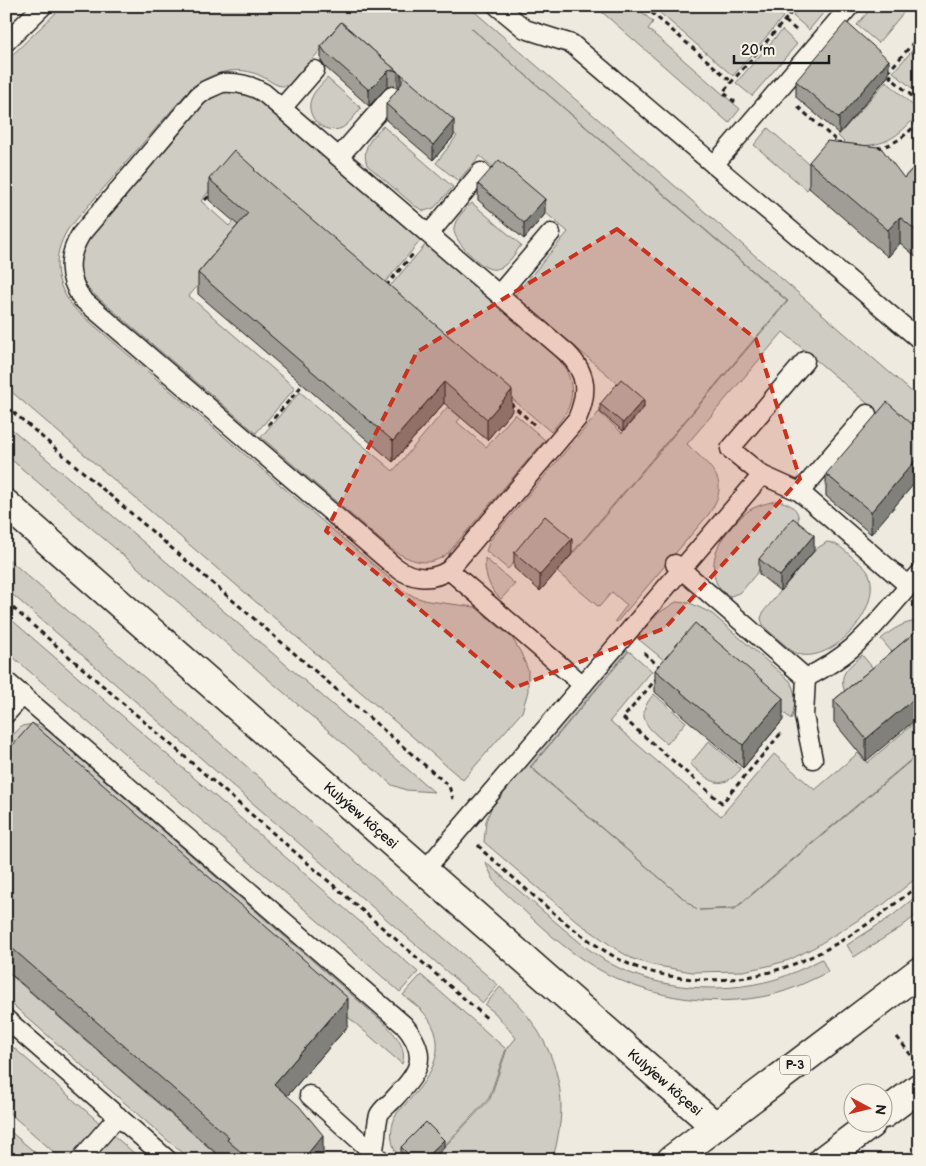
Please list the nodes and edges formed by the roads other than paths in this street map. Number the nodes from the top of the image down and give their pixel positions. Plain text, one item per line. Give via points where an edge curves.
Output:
1 (43, 6) edge
2 (497, 6) edge
3 (850, 6) edge
4 (6, 42) edge
5 (315, 70) dead end
6 (392, 96) edge
7 (282, 108) junction
8 (339, 157) junction
9 (714, 165) junction
10 (480, 172) dead end
11 (551, 233) dead end
12 (429, 234) junction
13 (499, 294) junction
14 (920, 340) edge
15 (805, 361) dead end
16 (867, 414) dead end
17 (762, 476) junction
18 (800, 492) junction
19 (6, 504) edge
20 (678, 567) junction
21 (449, 570) junction
22 (914, 579) edge
23 (806, 678) junction
24 (6, 681) edge
25 (583, 685) junction
26 (22, 695) junction
27 (6, 714) edge
28 (813, 759) dead end
29 (424, 871) junction
30 (920, 971) edge
31 (6, 1019) edge
32 (920, 1087) edge
33 (308, 1095) dead end
34 (894, 1106) edge
35 (118, 1116) junction
36 (716, 1126) junction
37 (858, 1134) edge
38 (374, 1158) edge
39 (80, 1160) edge
40 (168, 1160) edge
41 (671, 1160) edge
42 (823, 1160) edge

1 - 4 lane
2 - 9 lane via 524,29 572,44
3 - 9 lane
5 - 7 lane
6 - 8 lane
7 - 8 lane
7 - 21 lane via 257,88 239,84 222,84 198,96 81,234 72,250 74,285 82,299 394,566 412,576 427,578
8 - 12 lane
9 - 14 lane
10 - 12 lane
11 - 13 lane
12 - 13 lane
13 - 21 lane via 575,361 584,378 584,399 571,427
15 - 17 lane via 730,449
16 - 18 lane
17 - 18 lane
17 - 20 lane
18 - 22 lane
19 - 29 main road, Kulyýew köçesi
20 - 23 lane
20 - 25 lane
21 - 25 lane
22 - 23 lane via 852,648
23 - 28 lane via 804,716
24 - 26 lane
25 - 29 lane
26 - 27 lane
26 - 38 lane via 404,1024 415,1038 419,1055 417,1070 379,1114
29 - 36 main road, Kulyýew köçesi
30 - 36 main road, P-3
31 - 35 lane
32 - 34 main road
33 - 38 lane
35 - 39 lane
35 - 40 lane
36 - 41 main road, P-3
37 - 42 main road

